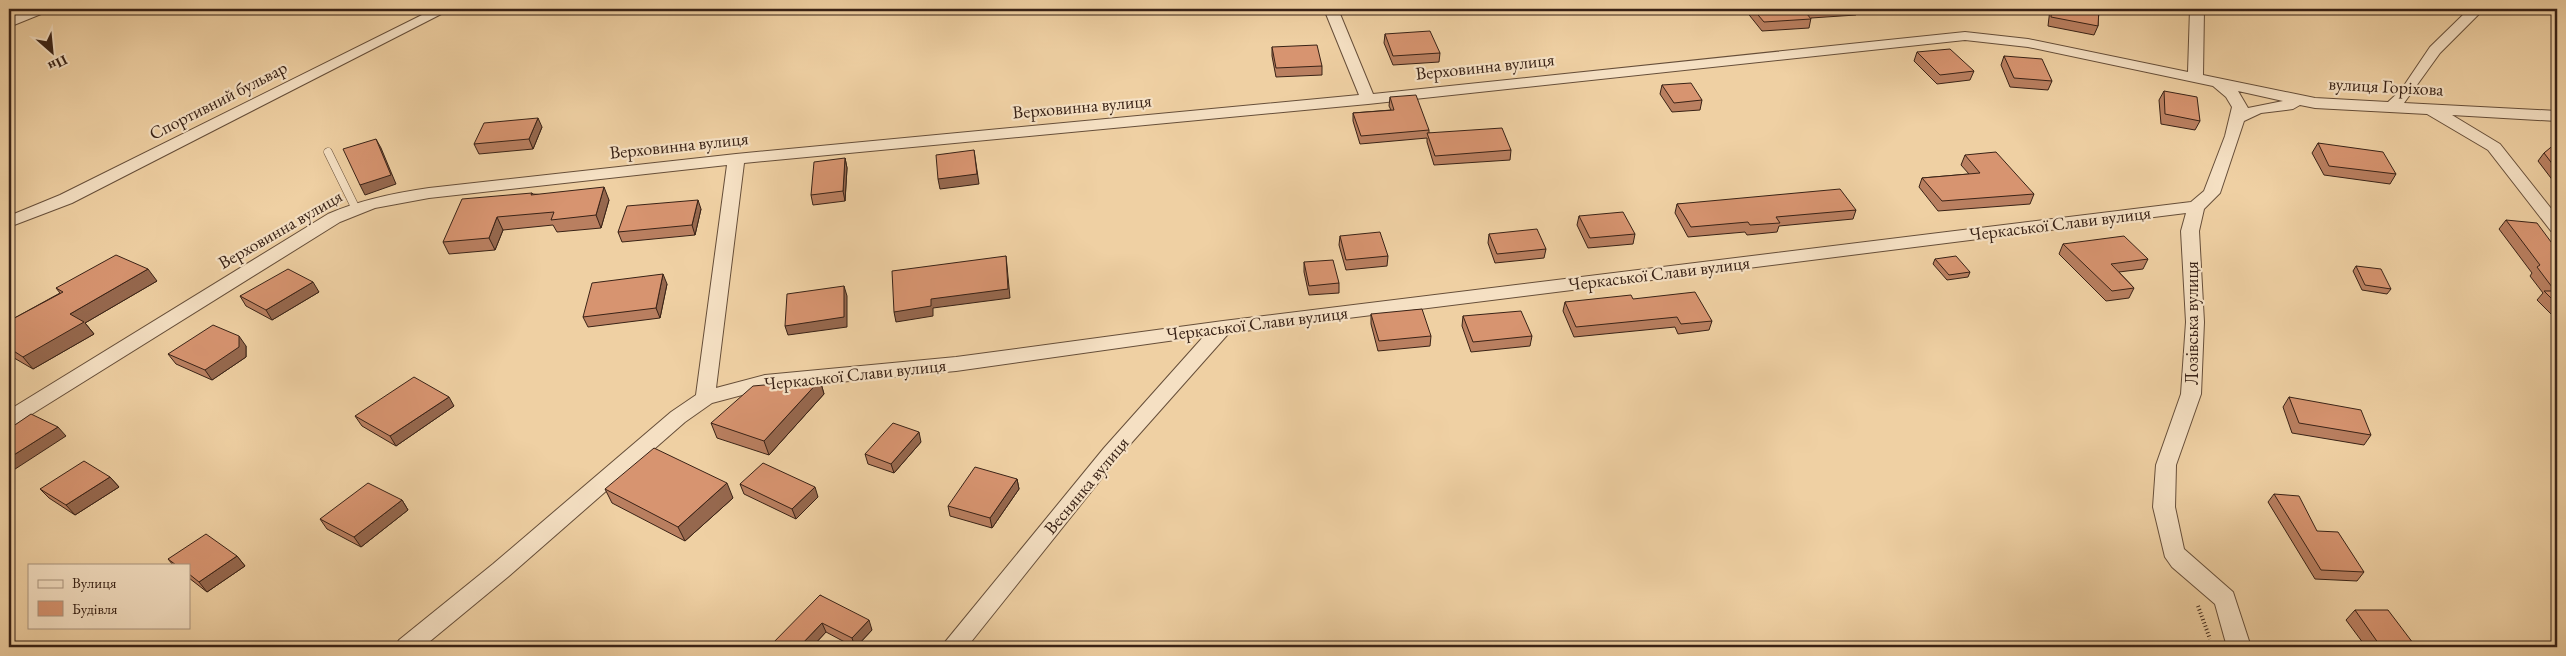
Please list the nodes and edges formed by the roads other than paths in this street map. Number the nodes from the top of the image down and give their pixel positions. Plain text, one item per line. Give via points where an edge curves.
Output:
1 (35, 9) edge
2 (41, 9) edge
3 (444, 9) edge
4 (1331, 9) edge
5 (2197, 9) edge
6 (2477, 9) edge
7 (9, 14) edge
8 (9, 23) edge
9 (2195, 77) junction
10 (2216, 82) junction
11 (1368, 98) junction
12 (2315, 102) junction
13 (2394, 105) junction
14 (2426, 109) junction
15 (2557, 116) edge
16 (2237, 119) junction
17 (328, 152) dead end
18 (736, 159) junction
19 (2196, 207) junction
20 (355, 208) junction
21 (9, 222) edge
22 (2557, 227) edge
23 (1222, 327) junction
24 (705, 398) junction
25 (9, 419) edge
26 (407, 647) edge
27 (953, 647) edge
28 (2239, 647) edge

1 - 7 street
2 - 8 street
3 - 21 street, Спортивний бульвар via 66,198
4 - 11 street
5 - 9 street
6 - 13 street via 2435,50
9 - 10 street, Верховинна вулиця
9 - 11 street, Верховинна вулиця via 2028,43 1965,36
10 - 12 street, вулиця Горіхова
10 - 16 street via 2237,100 2240,106
11 - 18 street, Верховинна вулиця
12 - 13 street, вулиця Горіхова via 2369,107
12 - 16 street via 2269,106
13 - 14 street, вулиця Горіхова
14 - 15 street, вулиця Горіхова
14 - 22 street via 2464,127 2494,148
16 - 19 street via 2212,193
17 - 20 lane
18 - 20 street, Верховинна вулиця via 428,193
18 - 24 street
19 - 23 street, Черкаської Слави вулиця
19 - 28 street, Лозівська вулиця via 2190,230 2195,322 2191,394 2166,465 2164,507 2174,550 2180,560 2225,599
20 - 25 street, Верховинна вулиця via 309,232
23 - 24 street, Черкаської Слави вулиця via 956,364 765,382
23 - 27 street, Веснянка вулиця via 1105,460
24 - 26 street, Черкаської Слави вулиця via 678,417

